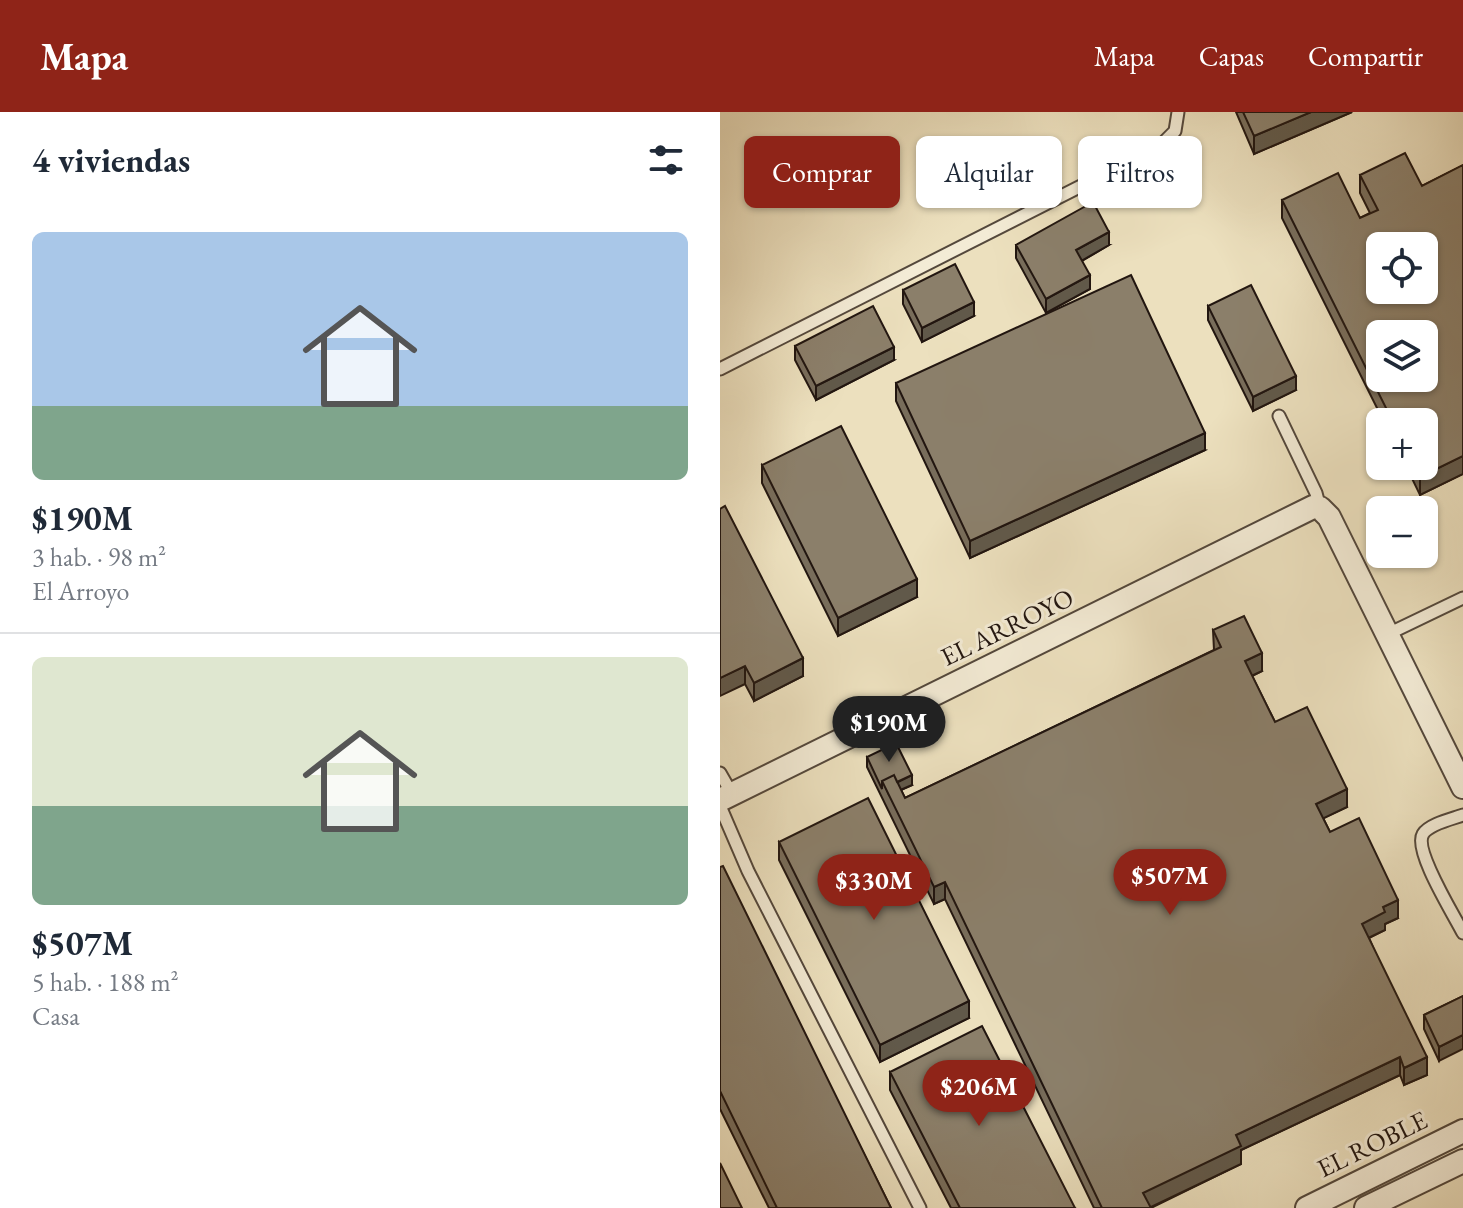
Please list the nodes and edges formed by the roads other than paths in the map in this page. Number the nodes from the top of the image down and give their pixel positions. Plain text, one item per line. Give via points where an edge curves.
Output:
1 (1178, 112) edge
2 (720, 369) edge
3 (1279, 416) dead end
4 (1320, 508) junction
5 (1463, 598) edge
6 (1388, 634) junction
7 (720, 773) edge
8 (1463, 787) edge
9 (724, 800) edge
10 (1463, 815) edge
11 (1463, 933) edge
12 (1463, 1131) edge
13 (1463, 1161) edge
14 (920, 1208) edge
15 (1307, 1208) edge
16 (1366, 1208) edge

1 - 2 lane via 1175,131 1160,146
3 - 4 lane
4 - 6 street
4 - 9 street, EL ARROYO via 1307,509
5 - 6 lane
6 - 8 street
7 - 9 lane
9 - 14 lane via 748,871
10 - 11 lane via 1425,830 1420,838 1423,856
12 - 15 street, EL ROBLE
13 - 16 street

